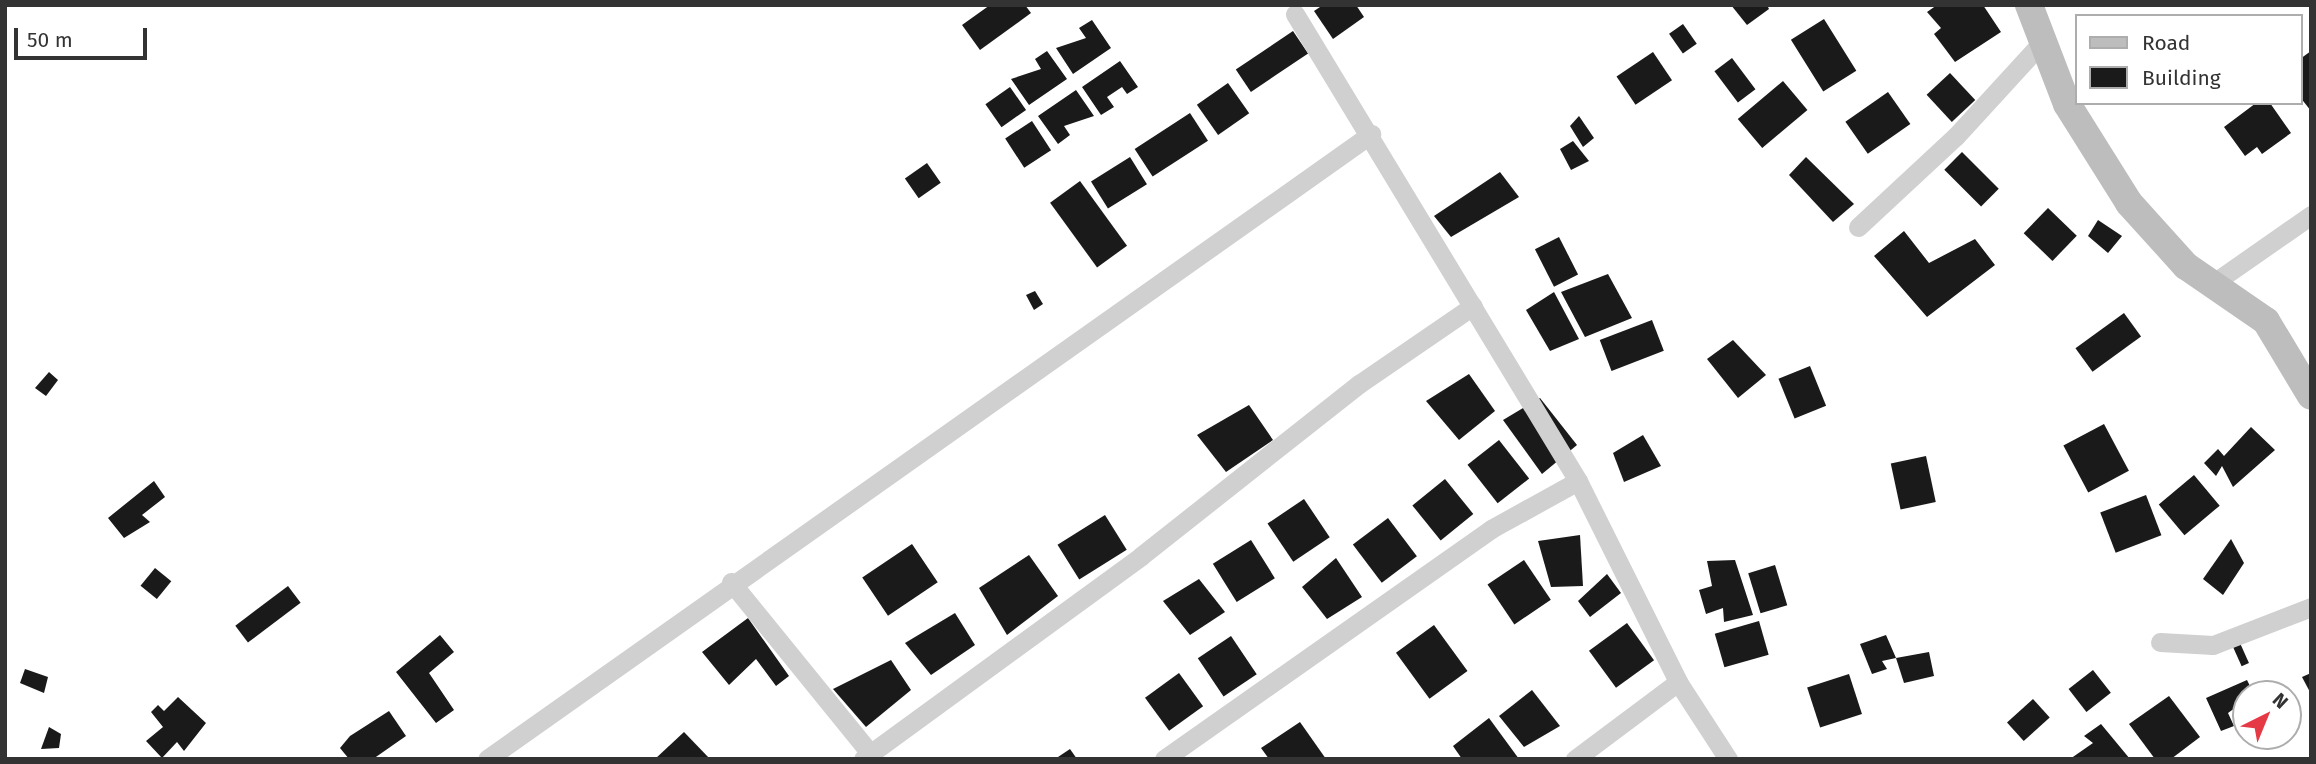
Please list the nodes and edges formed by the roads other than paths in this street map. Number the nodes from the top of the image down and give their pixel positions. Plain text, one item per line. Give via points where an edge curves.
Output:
1 (2029, 5) edge
2 (1295, 13) dead end
3 (2045, 39) junction
4 (1371, 134) junction
5 (2311, 215) edge
6 (1858, 227) dead end
7 (2215, 282) junction
8 (1473, 306) junction
9 (2311, 396) edge
10 (1578, 481) junction
11 (731, 582) junction
12 (2311, 607) edge
13 (2160, 642) dead end
14 (1678, 682) junction
15 (866, 756) edge
16 (487, 759) edge
17 (1164, 759) edge
18 (1575, 759) edge
19 (1728, 759) edge

1 - 3 street
2 - 4 street
3 - 6 street via 1956,136
3 - 7 street via 2067,104 2129,203 2186,266
4 - 8 street
4 - 11 street
5 - 7 street
7 - 9 street via 2266,321
8 - 10 street
8 - 15 street via 1359,384 1162,540
10 - 14 street
10 - 17 street via 1492,529
11 - 15 street
11 - 16 street
12 - 13 street via 2213,645
14 - 18 street
14 - 19 street

